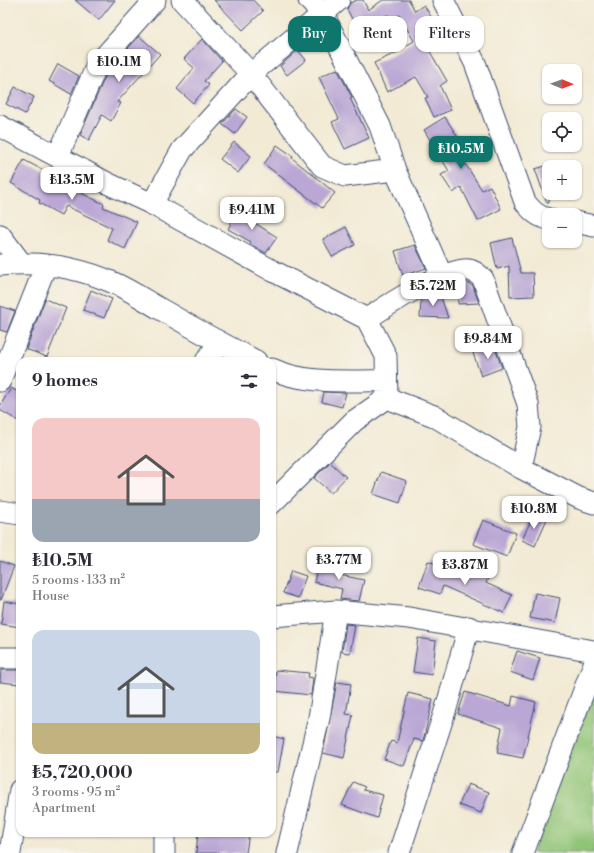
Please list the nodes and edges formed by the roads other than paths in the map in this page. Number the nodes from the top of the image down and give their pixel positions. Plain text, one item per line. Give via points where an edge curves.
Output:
1 (155, 0) edge
2 (182, 0) edge
3 (340, 0) edge
4 (443, 0) edge
5 (316, 7) edge
6 (251, 74) junction
7 (0, 126) edge
8 (58, 156) junction
9 (394, 170) junction
10 (152, 204) junction
11 (542, 218) edge
12 (582, 223) edge
13 (594, 226) edge
14 (0, 235) edge
15 (21, 263) junction
16 (0, 265) edge
17 (46, 265) junction
18 (442, 276) junction
19 (367, 319) junction
20 (219, 343) junction
21 (209, 357) edge
22 (248, 357) edge
23 (276, 371) edge
24 (0, 381) edge
25 (387, 390) junction
26 (521, 468) junction
27 (276, 499) edge
28 (594, 503) edge
29 (0, 511) edge
30 (16, 513) edge
31 (336, 611) junction
32 (276, 616) edge
33 (469, 627) junction
34 (594, 651) edge
35 (0, 658) edge
36 (16, 658) edge
37 (594, 664) edge
38 (16, 815) edge
39 (164, 837) edge
40 (10, 853) edge
41 (164, 853) edge
42 (287, 853) edge
43 (398, 853) edge
44 (523, 853) edge

1 - 8 street via 97,65
2 - 6 street
3 - 5 street
4 - 11 street via 475,63 525,202
5 - 6 street
5 - 9 street via 380,126
6 - 9 street via 322,166 345,176
6 - 10 street via 182,150
7 - 8 street
8 - 10 street
9 - 18 street
10 - 19 street via 273,271
12 - 13 street
14 - 15 street
15 - 16 street
15 - 17 street
17 - 20 street via 75,270 114,283
17 - 24 street
18 - 19 street
18 - 26 street via 465,270 475,271 483,279 528,404 530,427
19 - 25 street via 386,356
20 - 21 street
20 - 22 street
23 - 25 street via 310,380
25 - 26 street
25 - 27 street
26 - 28 street
29 - 30 street
31 - 32 street
31 - 33 street
31 - 42 street via 319,718
33 - 34 street
33 - 43 street via 447,705
35 - 36 street
37 - 44 street
38 - 40 street
39 - 41 street

